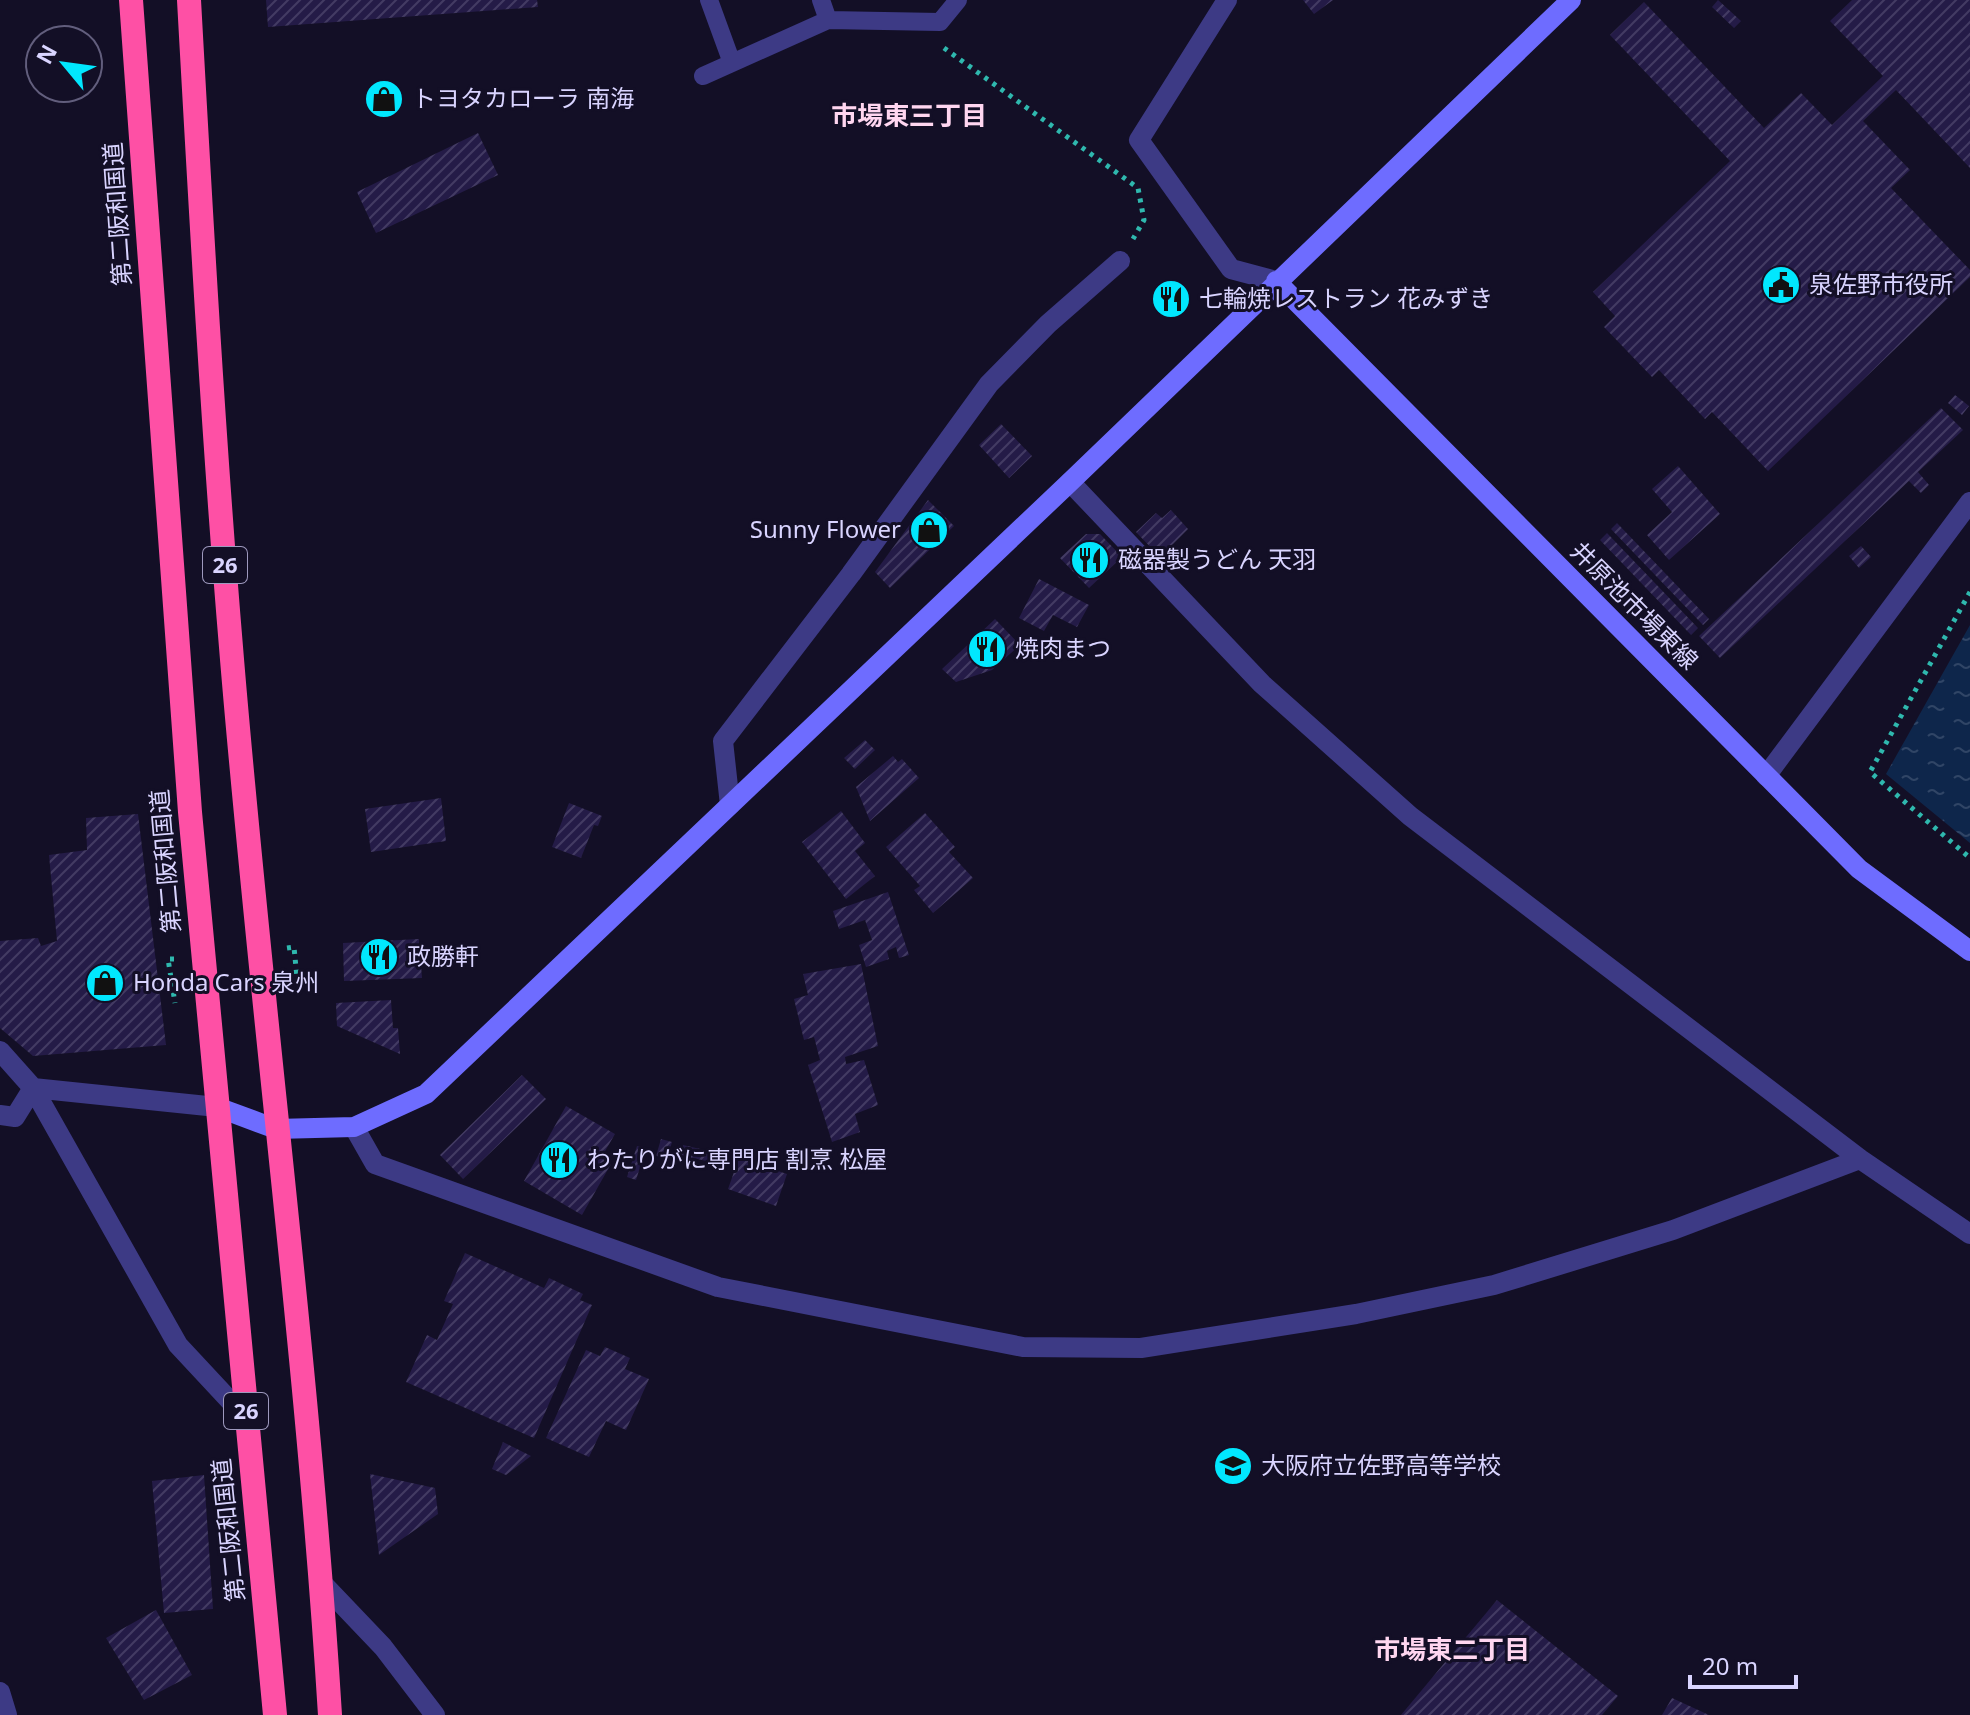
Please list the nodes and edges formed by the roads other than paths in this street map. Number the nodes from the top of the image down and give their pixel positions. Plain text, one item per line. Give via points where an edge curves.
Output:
1 (131, 0) edge
2 (189, 0) edge
3 (709, 0) edge
4 (821, 0) edge
5 (958, 0) edge
6 (1227, 0) edge
7 (1571, 0) edge
8 (828, 20) junction
9 (732, 63) junction
10 (703, 76) dead end
11 (1120, 261) road end
12 (1276, 281) junction
13 (1070, 482) junction
14 (1970, 502) edge
15 (1766, 776) junction
16 (730, 805) junction
17 (1970, 951) edge
18 (0, 1051) edge
19 (33, 1088) junction
20 (217, 1107) junction
21 (0, 1115) edge
22 (354, 1127) junction
23 (276, 1129) junction
24 (1860, 1159) junction
25 (1970, 1234) edge
26 (246, 1418) junction
27 (322, 1583) junction
28 (0, 1692) edge
29 (7, 1715) edge
30 (275, 1715) edge
31 (330, 1715) edge
32 (435, 1715) edge

1 - 20 highway, 第二阪和国道 / 26 via 190,812
2 - 23 highway, 26 via 231,648
3 - 9 lane
4 - 8 lane
5 - 8 lane via 940,22
6 - 12 street via 1139,140 1231,269
7 - 12 street
8 - 9 lane
9 - 10 lane
11 - 16 street via 989,384 723,741
12 - 13 street
12 - 15 street, 井原池市場東線
13 - 16 street
13 - 24 street via 1262,684 1410,816
14 - 15 street
15 - 17 street, 井原池市場東線 via 1859,869
16 - 22 street via 426,1094
18 - 19 street
19 - 20 street
19 - 21 street via 15,1117
19 - 26 street via 178,1345
20 - 23 street
20 - 26 highway, 第二阪和国道 / 26
22 - 23 street
22 - 24 street via 375,1164 718,1287 1023,1347 1141,1348 1356,1314 1494,1285 1673,1230
23 - 27 highway, 26
24 - 25 street
26 - 30 highway, 第二阪和国道 / 26
27 - 31 highway, 26
27 - 32 street via 383,1647
28 - 29 street

